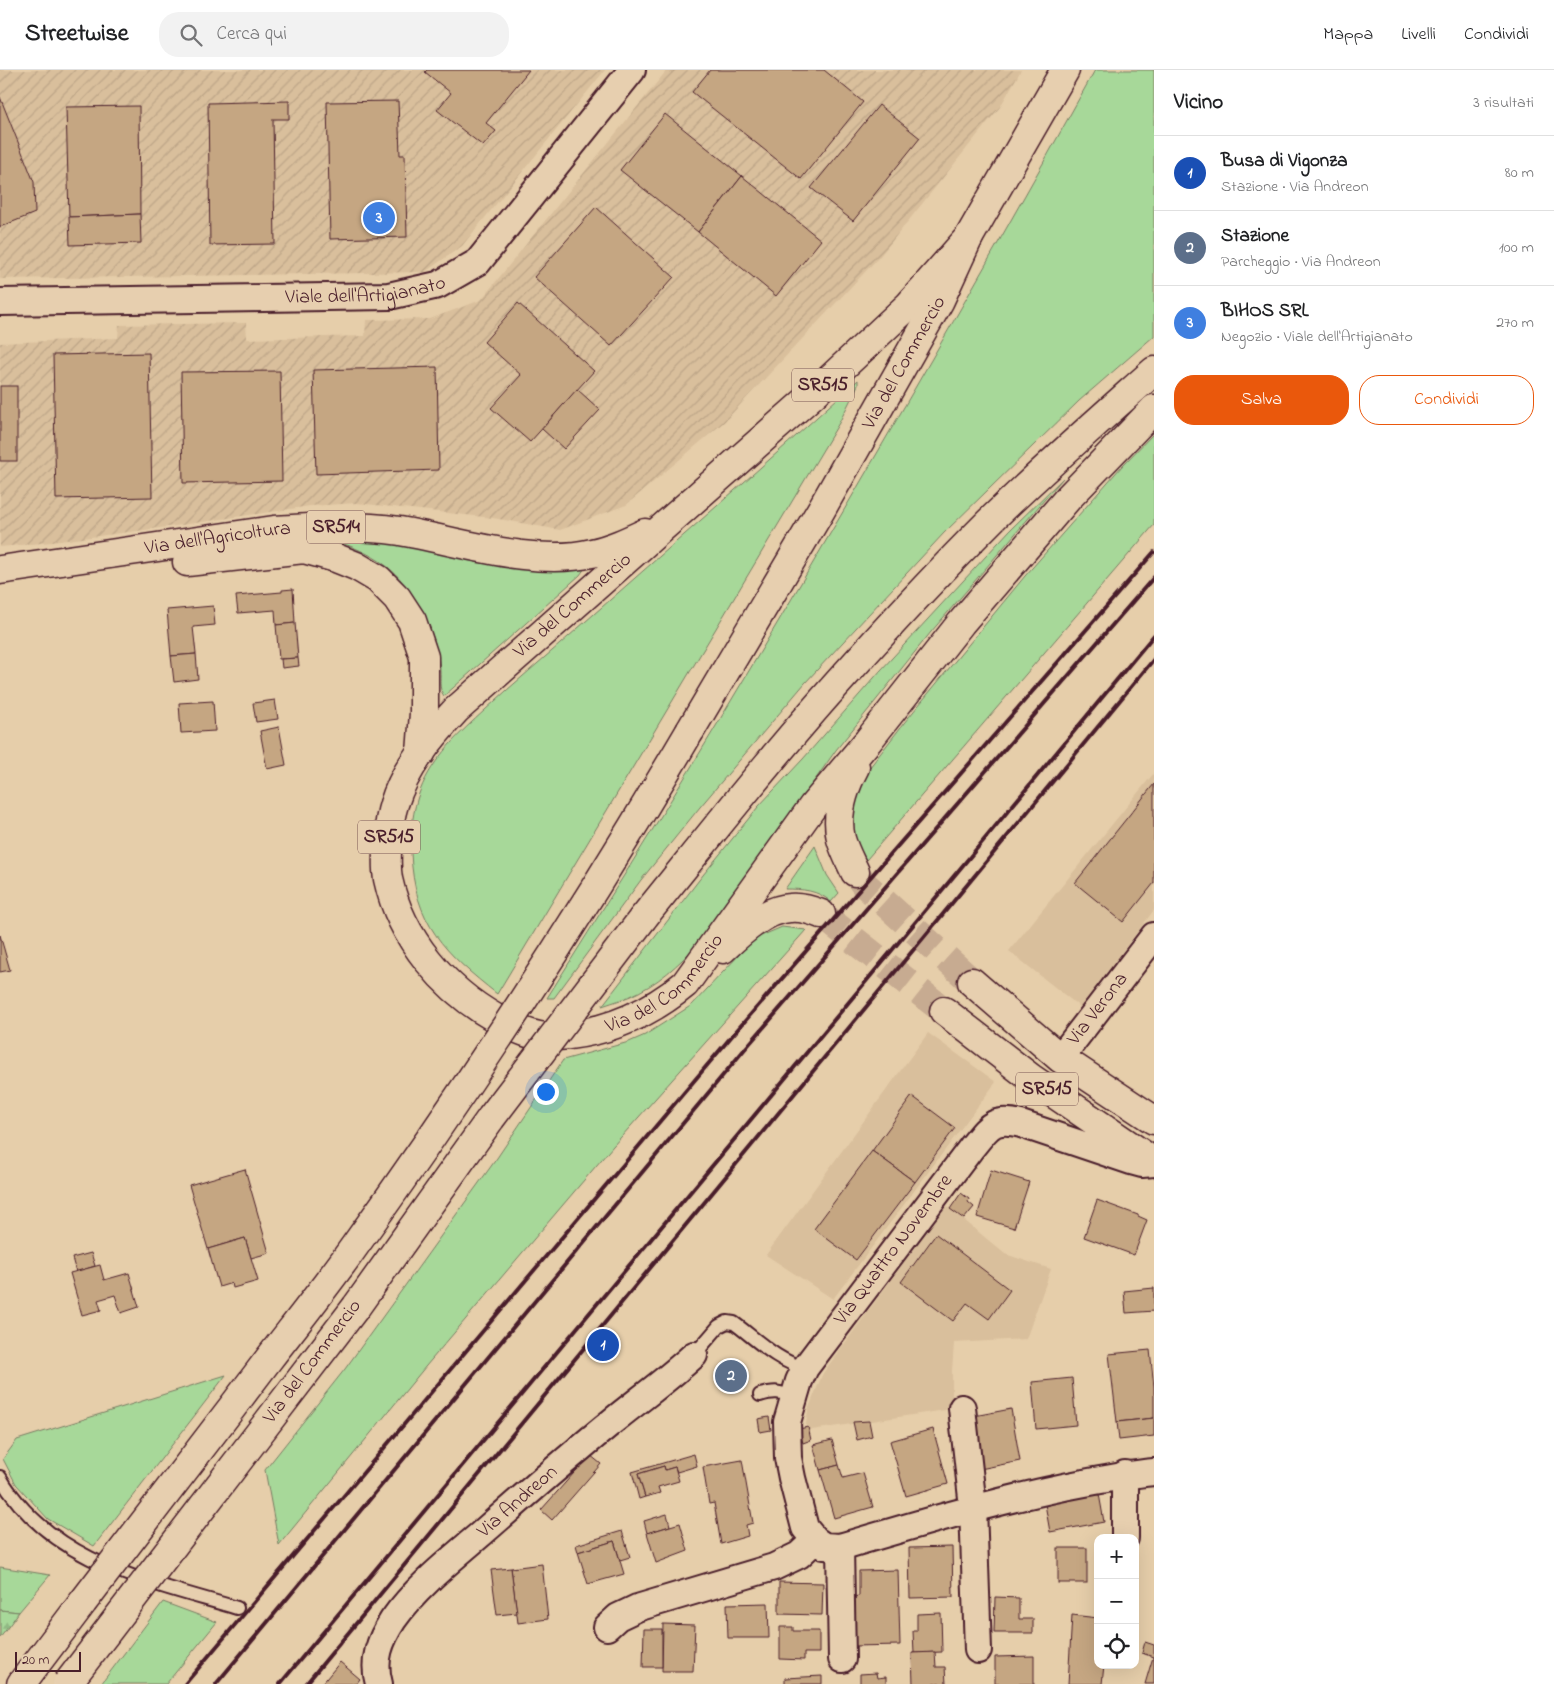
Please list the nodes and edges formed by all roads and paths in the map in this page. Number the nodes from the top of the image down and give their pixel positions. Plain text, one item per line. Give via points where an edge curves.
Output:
1 (632, 70) edge
2 (1065, 70) edge
3 (969, 237) junction
4 (0, 302) edge
5 (1154, 371) edge
6 (1154, 409) edge
7 (667, 523) junction
8 (0, 570) edge
9 (0, 589) edge
10 (868, 741) junction
11 (420, 753) junction
12 (855, 872) tunnel mouth
13 (822, 914) tunnel mouth
14 (1154, 936) edge
15 (972, 982) tunnel mouth
16 (685, 984) junction
17 (944, 1011) tunnel mouth
18 (1060, 1058) junction
19 (1154, 1120) edge
20 (1154, 1162) edge
21 (697, 1360) joint
22 (804, 1368) junction
23 (760, 1394) dead end
24 (793, 1398) junction
25 (962, 1408) dead end
26 (1154, 1472) edge
27 (1125, 1474) junction
28 (0, 1477) edge
29 (972, 1508) junction
30 (1125, 1534) edge
31 (827, 1544) junction
32 (237, 1608) dead end
33 (608, 1626) dead end
34 (978, 1650) dead end
35 (842, 1659) dead end
36 (21, 1684) edge
37 (67, 1684) edge
38 (379, 1684) edge

1 - 4 street, Viale dell'Artigianato via 478,262 438,285 389,296
2 - 3 main road, Via del Commercio / SR515
3 - 7 main road, Via del Commercio / SR515 via 909,305
3 - 36 main road, Via del Commercio, bridge via 940,300 821,510 630,833 500,1037 348,1255
5 - 37 main road, Via del Commercio, bridge via 1066,450 936,577 848,672 734,805 643,918 491,1118 356,1307
6 - 10 main road, Via del Commercio / SR515 via 1050,519 961,623
7 - 8 main road, Via dell'Agricoltura / SR514 via 620,544 572,556 511,552 380,529 319,526
7 - 11 main road, Via del Commercio / SR515 via 456,710
9 - 11 main road, Via dell'Agricoltura / SR514 via 274,551 304,549 336,558 378,579 397,598 412,621 424,657
10 - 12 main road, SR515 via 848,783 839,817 841,839
10 - 16 main road, Via del Commercio / SR515 via 813,806
11 - 16 main road, Via del Commercio / SR515 via 394,804 387,844 388,879 402,921 412,938 454,988 477,1008 512,1027 539,1036 554,1036 591,1032 620,1023 640,1015
13 - 16 main road, SR515 via 789,908 775,912 747,927
14 - 18 street, Via Verona
15 - 18 main road, Via Verona / SR515
17 - 20 main road, SR515 via 1031,1078
18 - 19 main road, Via Verona / SR515
20 - 22 street, Via Quattro Novembre via 1136,1163 1021,1124 998,1122 985,1131 972,1147
21 - 22 lane via 719,1326 727,1322 734,1323 794,1366
21 - 38 street, Via Andreon via 672,1375 563,1463 409,1600 380,1644 376,1663
22 - 24 street, Via Quattro Novembre
23 - 24 lane via 776,1391
24 - 31 street, Via Quattro Novembre via 787,1422 788,1458 805,1528
25 - 29 street
26 - 27 street
27 - 29 street
27 - 30 street
28 - 32 lane via 16,1502 35,1521 56,1539 100,1565
29 - 31 street
29 - 34 street
31 - 33 street via 774,1567 637,1608
31 - 35 street, Via Quattro Novembre

